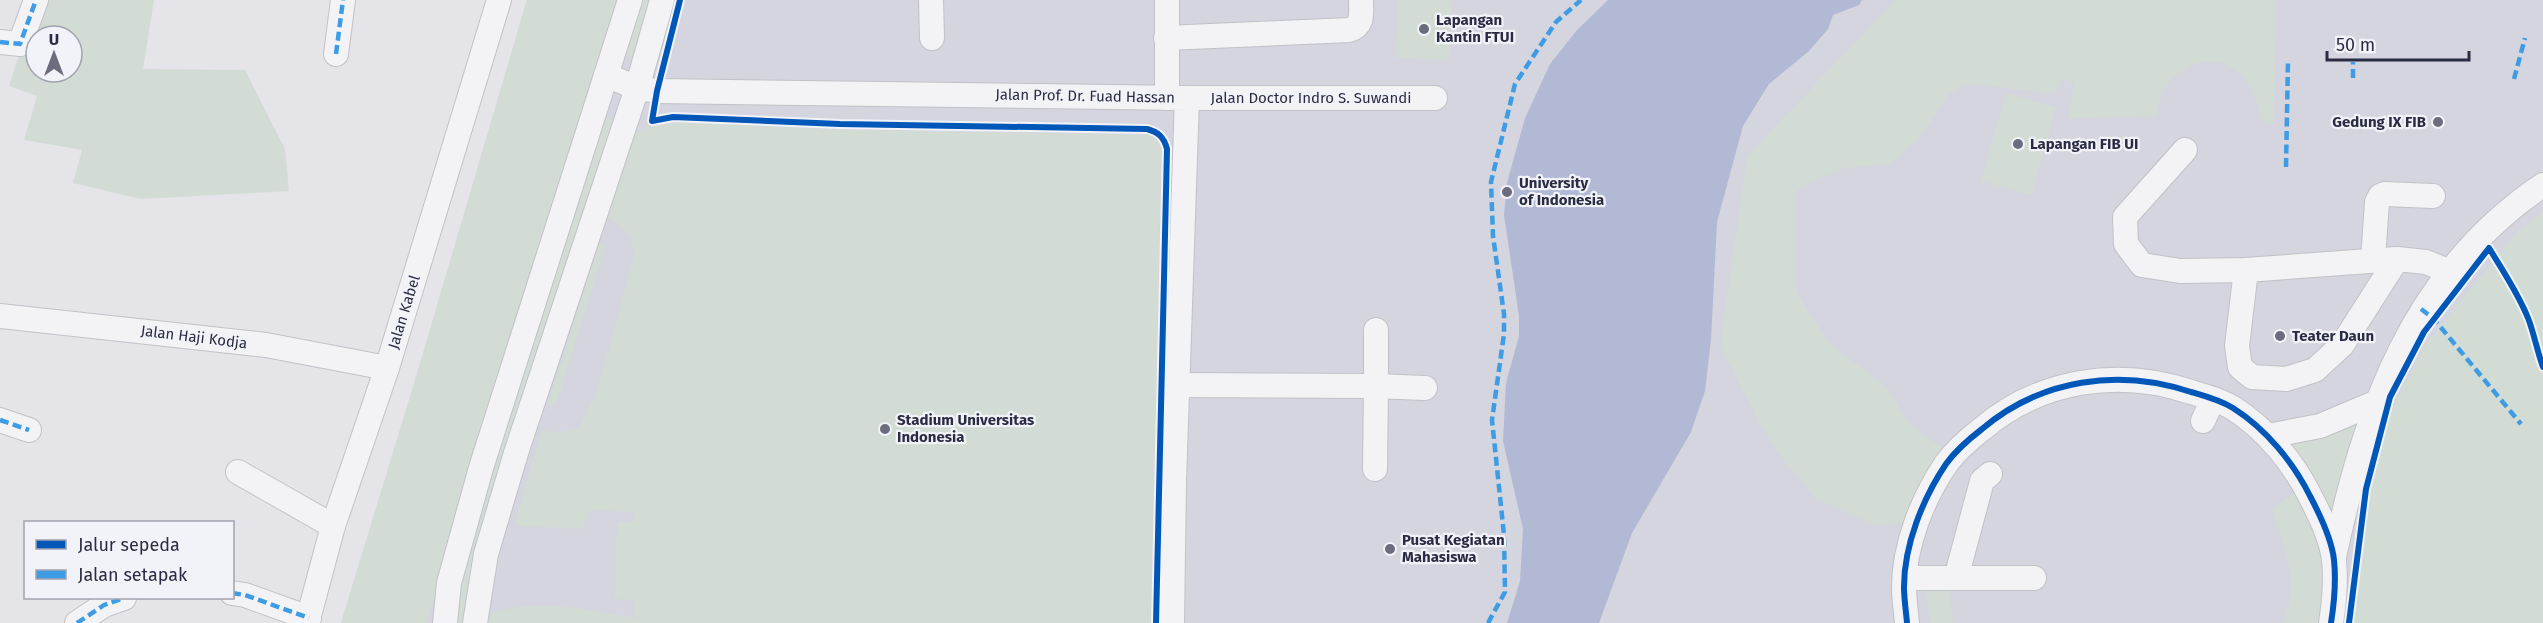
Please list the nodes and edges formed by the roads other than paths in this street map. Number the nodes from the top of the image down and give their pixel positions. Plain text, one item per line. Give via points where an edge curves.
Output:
1 (36, 0) edge
2 (343, 0) edge
3 (499, 0) edge
4 (630, 0) edge
5 (662, 0) edge
6 (931, 0) edge
7 (1167, 0) edge
8 (1362, 0) edge
9 (932, 38) dead end
10 (1166, 38) junction
11 (0, 42) edge
12 (336, 54) dead end
13 (606, 75) junction
14 (637, 88) junction
15 (1177, 98) junction
16 (1435, 98) dead end
17 (2186, 150) dead end
18 (2543, 185) edge
19 (2433, 196) dead end
20 (2385, 260) junction
21 (2246, 270) junction
22 (2450, 272) junction
23 (0, 316) edge
24 (1376, 330) dead end
25 (387, 368) junction
26 (1178, 386) junction
27 (1376, 386) junction
28 (1425, 388) dead end
29 (2213, 399) junction
30 (2377, 402) junction
31 (0, 420) edge
32 (2203, 421) dead end
33 (29, 430) dead end
34 (2268, 436) junction
35 (1947, 463) junction
36 (1375, 469) dead end
37 (238, 472) dead end
38 (333, 526) junction
39 (2334, 558) junction
40 (1905, 578) junction
41 (1956, 578) junction
42 (2034, 578) dead end
43 (449, 583) junction
44 (234, 593) edge
45 (108, 600) edge
46 (308, 620) edge
47 (77, 623) edge
48 (432, 623) edge
49 (446, 623) edge
50 (475, 623) edge
51 (1172, 623) edge
52 (1907, 623) edge
53 (2331, 623) edge

1 - 11 street via 20,44
2 - 12 street
3 - 25 street, Jalan Kabel
4 - 13 street
5 - 14 street
6 - 9 street
7 - 10 street
8 - 10 street via 1360,24 1349,30
10 - 15 street
13 - 14 street, Jalan Prof. Dr. Fuad Hassan
13 - 43 street via 481,468
14 - 15 street, Jalan Prof. Dr. Fuad Hassan
14 - 50 street via 516,453 486,554
15 - 16 street, Jalan Doctor Indro S. Suwandi
15 - 26 street, Jalan Prof. Dr. Fuad Hassan
17 - 21 street via 2126,217 2126,244 2142,265 2180,272
18 - 22 street via 2514,204
19 - 20 street via 2380,196 2377,202
20 - 21 street
20 - 21 street via 2342,345 2315,370 2286,379 2252,377 2241,367 2237,346
20 - 22 street via 2426,262
22 - 30 street via 2421,309
23 - 25 street, Jalan Haji Kodja via 266,345
24 - 27 street
25 - 38 street, Jalan Kabel
26 - 27 street
26 - 51 street, Jalan Prof. Dr. Fuad Hassan
27 - 28 street
27 - 36 street
29 - 32 street
29 - 34 street via 2233,408
29 - 35 street via 2150,380 2109,379 2070,384 2031,397 1997,416
30 - 34 street via 2320,426
30 - 39 street via 2356,466
31 - 33 street
34 - 39 street via 2304,483
35 - 40 street via 1926,500 1909,546
35 - 41 street via 1986,477
37 - 38 street
38 - 46 street, Jalan Kabel
39 - 53 street
40 - 41 street
40 - 52 street
41 - 42 street
43 - 48 street
43 - 49 street
44 - 46 street
45 - 47 street

